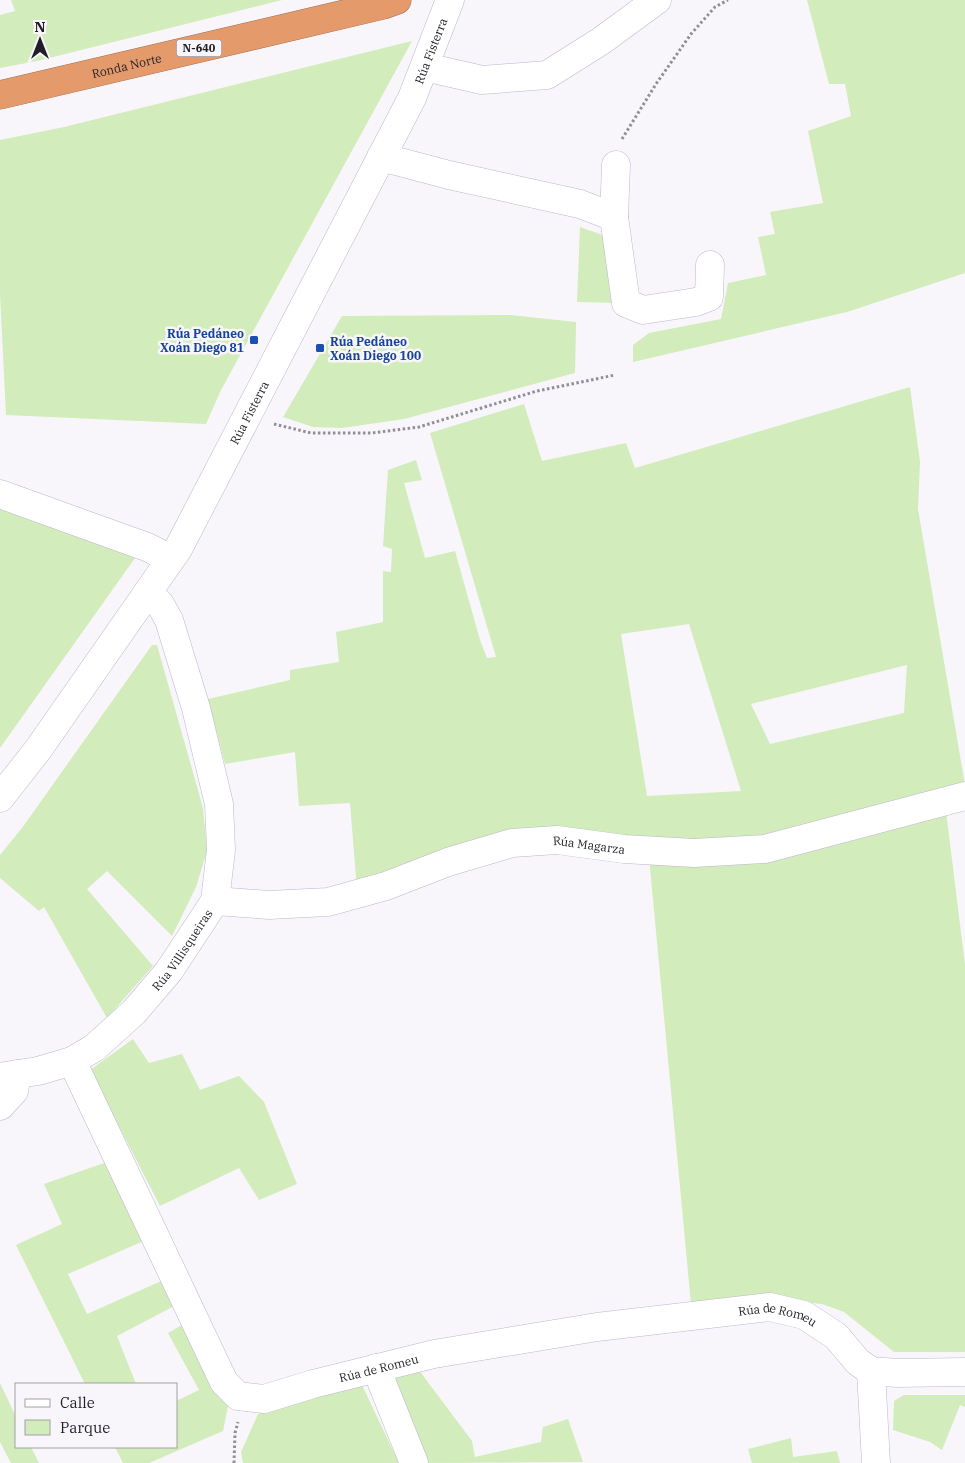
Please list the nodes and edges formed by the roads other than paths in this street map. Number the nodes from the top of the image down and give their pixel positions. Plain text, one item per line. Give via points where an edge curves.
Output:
1 (397, 0) edge
2 (450, 0) edge
3 (657, 0) edge
4 (428, 58) junction
5 (0, 94) edge
6 (381, 157) junction
7 (616, 164) road end
8 (614, 217) junction
9 (710, 265) dead end
10 (0, 494) edge
11 (171, 559) junction
12 (147, 593) junction
13 (965, 796) edge
14 (0, 798) edge
15 (215, 901) junction
16 (72, 1061) junction
17 (8, 1076) edge
18 (0, 1106) edge
19 (376, 1368) junction
20 (871, 1371) junction
21 (965, 1372) edge
22 (414, 1463) edge
23 (876, 1463) edge

1 - 5 highway, Ronda Norte / N-640
2 - 4 street, Rúa Fisterra
3 - 4 street via 547,75 482,80
4 - 6 street, Rúa Fisterra via 412,98
6 - 8 street via 580,204
6 - 11 street, Rúa Fisterra
7 - 8 street
8 - 9 street via 626,302 643,310 696,302 708,297
10 - 11 street via 147,547
11 - 12 street, Rúa Fisterra
12 - 14 street, Rúa Fisterra via 37,751
12 - 15 street, Rúa Villisqueiras via 160,604 169,620 196,708 219,804 221,850
13 - 15 street, Rúa Magarza via 765,849 694,853 624,849 556,840 512,843 328,902 269,905
15 - 16 street, Rúa Villisqueiras via 169,971 134,1012 94,1048
16 - 17 street, Rúa Villisqueiras
16 - 19 street, Rúa de Romeu via 224,1382 238,1396 264,1399
17 - 18 street via 14,1091
19 - 20 street, Rúa de Romeu via 434,1354 596,1327 770,1307 804,1315 836,1336 858,1362
19 - 22 street
20 - 21 street
20 - 23 street

